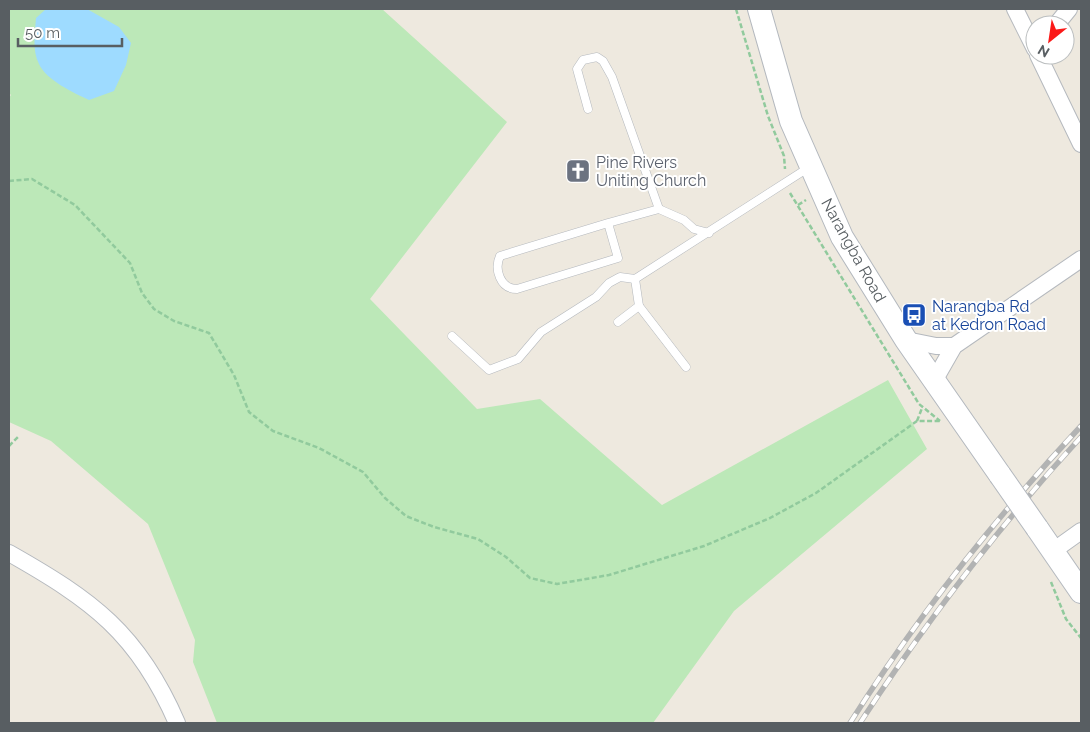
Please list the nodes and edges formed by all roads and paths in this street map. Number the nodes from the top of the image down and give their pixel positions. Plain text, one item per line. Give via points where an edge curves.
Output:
1 (736, 9) edge
2 (759, 9) edge
3 (1015, 9) edge
4 (1025, 28) edge
5 (1044, 65) edge
6 (588, 109) dead end
7 (1081, 144) edge
8 (810, 167) junction
9 (783, 173) dead end
10 (9, 181) edge
11 (791, 195) dead end
12 (806, 200) dead end
13 (798, 205) junction
14 (659, 209) junction
15 (608, 223) junction
16 (709, 232) junction
17 (1081, 259) edge
18 (635, 279) junction
19 (639, 306) junction
20 (618, 322) dead end
21 (452, 336) dead end
22 (906, 340) junction
23 (954, 346) junction
24 (686, 368) dead end
25 (934, 381) junction
26 (922, 408) junction
27 (917, 421) junction
28 (18, 437) dead end
29 (9, 446) edge
30 (1081, 531) edge
31 (1053, 551) junction
32 (10, 555) edge
33 (1048, 577) dead end
34 (1081, 592) edge
35 (1081, 638) edge
36 (177, 723) edge

1 - 9 path via 768,116 786,162
2 - 8 main road, Narangba Road via 784,100
3 - 4 street
5 - 7 street
6 - 14 lane via 578,65 588,58 597,57 612,77
8 - 16 lane
8 - 22 main road, Narangba Road via 842,237
10 - 27 path via 32,179 75,205 130,263 142,293 154,309 174,321 209,333 234,376 249,412 273,430 319,448 363,472 406,516 478,540 506,557 530,578 557,584 609,575 704,546 770,518 816,493
11 - 13 path
12 - 13 path
13 - 26 path
14 - 15 lane
14 - 16 lane via 684,220 694,229
15 - 15 lane via 500,256 497,271 507,286 517,289 618,258
16 - 18 lane
17 - 23 street
18 - 19 lane
18 - 21 lane via 620,277 608,283 596,297 541,332 518,359 490,370
19 - 20 lane
19 - 24 lane
22 - 23 street
22 - 25 main road, Narangba Road
23 - 25 street
25 - 31 main road, Narangba Road, bridge
26 - 27 path
26 - 27 path via 940,420
28 - 29 path
30 - 31 street
31 - 34 main road, Narangba Road
32 - 36 street via 75,593 117,628 149,667
33 - 35 path via 1066,619

